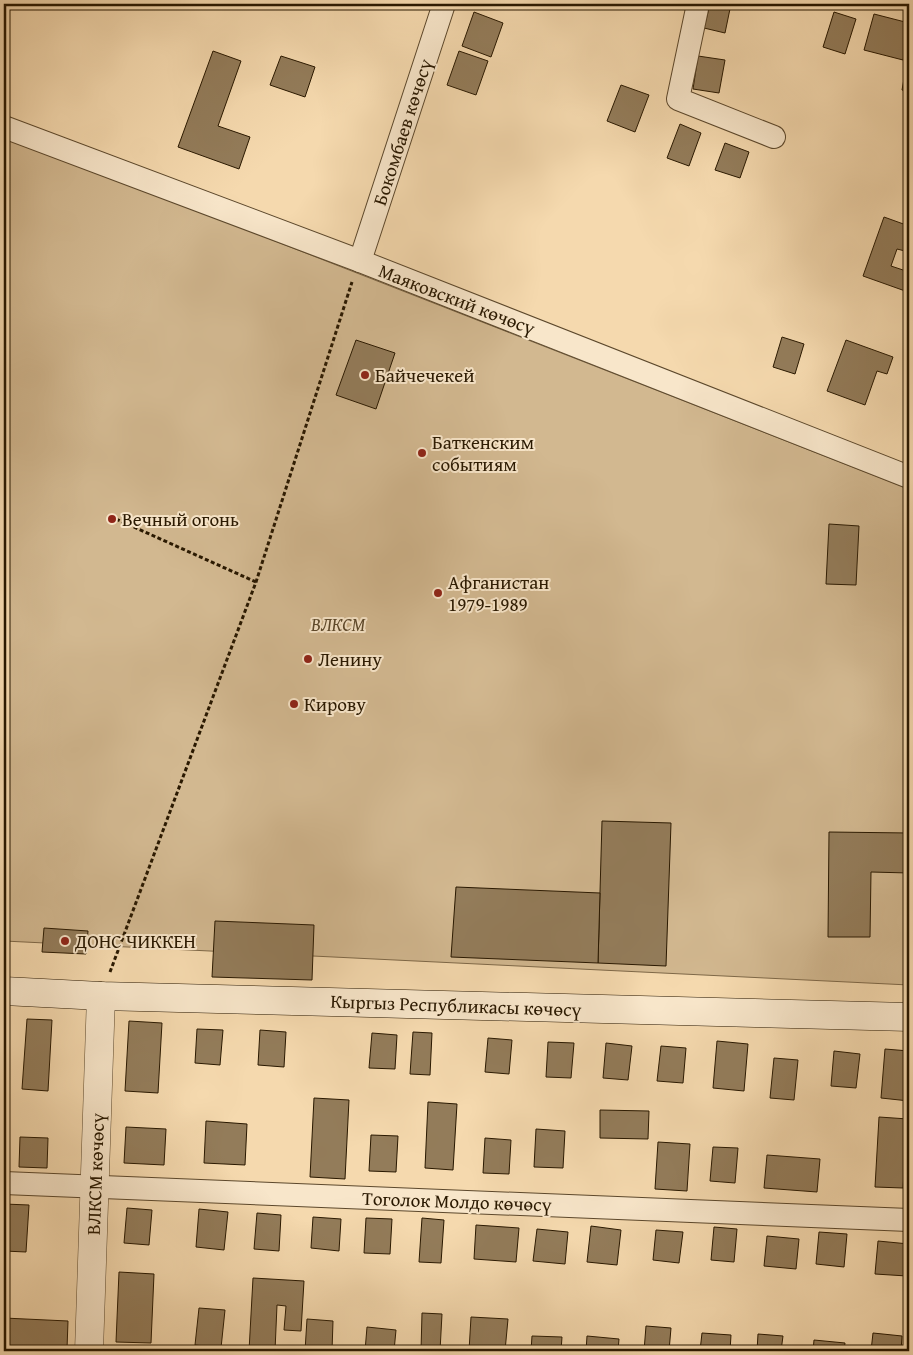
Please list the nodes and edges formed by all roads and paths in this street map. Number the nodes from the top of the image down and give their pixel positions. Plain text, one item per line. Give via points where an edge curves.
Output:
1 (444, 4) edge
2 (698, 4) edge
3 (4, 127) edge
4 (774, 137) dead end
5 (360, 261) junction
6 (909, 477) edge
7 (116, 519) dead end
8 (256, 582) junction
9 (4, 991) edge
10 (101, 996) junction
11 (909, 1017) edge
12 (4, 1183) edge
13 (95, 1186) junction
14 (909, 1220) edge
15 (88, 1351) edge

1 - 5 street, Бокомбаев көчөсү
2 - 4 street via 678,99
3 - 5 street, Маяковский көчөсү
5 - 6 street, Маяковский көчөсү
5 - 8 path
7 - 8 path
8 - 10 path
9 - 10 main road, Кыргыз Республикасы көчөсү
10 - 11 main road, Кыргыз Республикасы көчөсү
10 - 13 main road, ВЛКСМ көчөсү
12 - 13 street, Тоголок Молдо көчөсү
13 - 14 street, Тоголок Молдо көчөсү
13 - 15 main road, ВЛКСМ көчөсү

